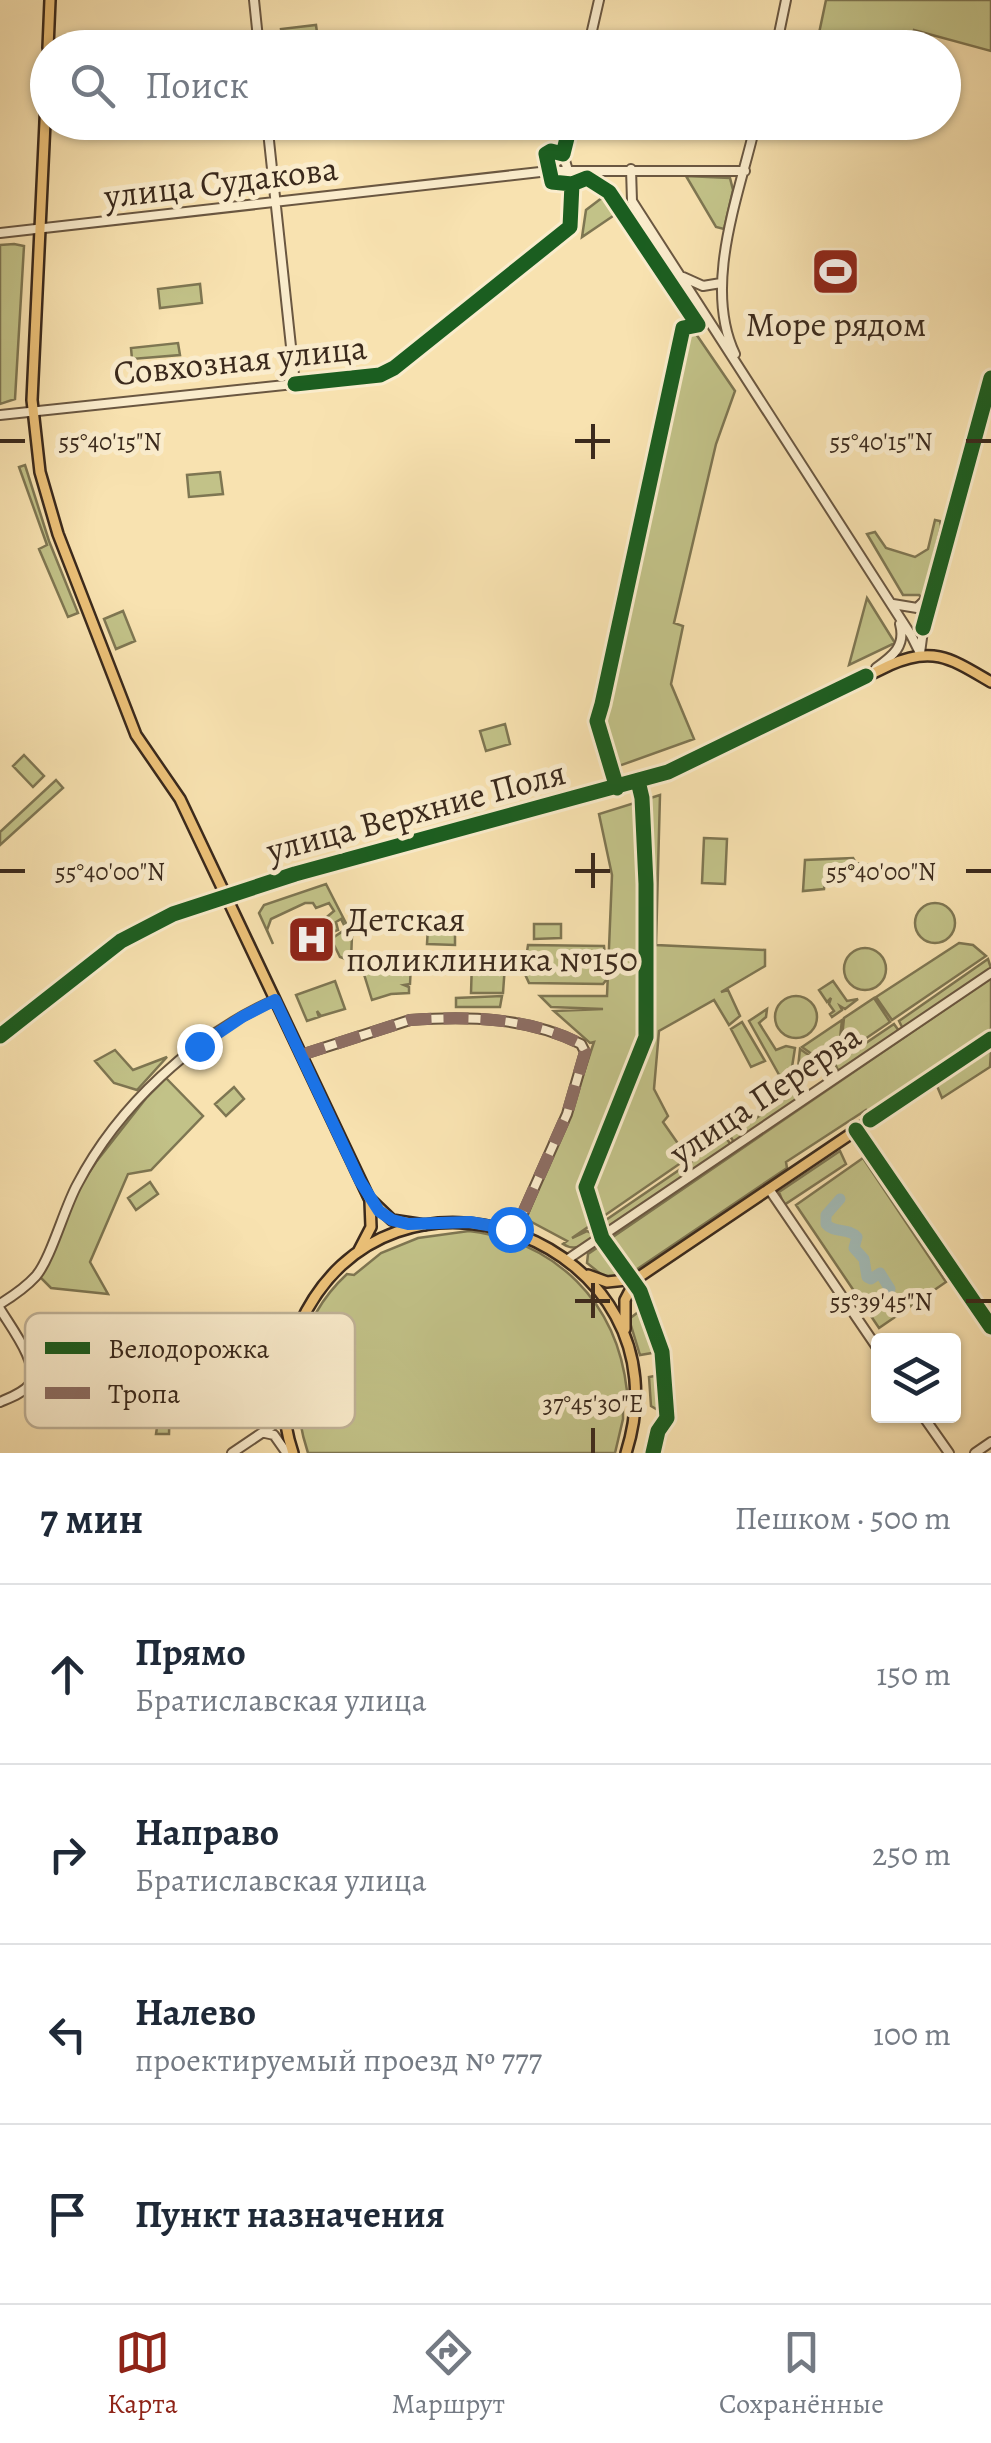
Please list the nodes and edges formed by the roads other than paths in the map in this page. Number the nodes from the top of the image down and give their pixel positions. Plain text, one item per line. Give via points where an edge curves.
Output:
1 (50, 0) edge
2 (254, 0) edge
3 (600, 0) edge
4 (786, 0) edge
5 (49, 30) edge
6 (257, 30) edge
7 (592, 30) edge
8 (780, 30) edge
9 (45, 140) edge
10 (268, 140) edge
11 (566, 140) edge
12 (752, 140) edge
13 (630, 169) junction
14 (567, 170) junction
15 (745, 171) junction
16 (275, 203) junction
17 (41, 230) junction
18 (0, 233) edge
19 (680, 275) junction
20 (721, 283) junction
21 (746, 376) junction
22 (991, 378) edge
23 (295, 384) junction
24 (33, 410) junction
25 (0, 415) edge
26 (934, 585) junction
27 (892, 606) junction
28 (920, 654) junction
29 (866, 676) junction
30 (991, 682) edge
31 (224, 895) junction
32 (991, 974) edge
33 (275, 1000) junction
34 (0, 1036) edge
35 (991, 1039) edge
36 (300, 1055) junction
37 (856, 1130) junction
38 (768, 1189) junction
39 (369, 1198) junction
40 (425, 1225) junction
41 (515, 1230) junction
42 (357, 1255) junction
43 (568, 1259) junction
44 (582, 1271) junction
45 (636, 1279) junction
46 (0, 1306) edge
47 (306, 1313) edge
48 (991, 1327) edge
49 (625, 1339) junction
50 (871, 1340) edge
51 (25, 1354) edge
52 (25, 1389) edge
53 (0, 1402) edge
54 (928, 1423) edge
55 (266, 1428) edge
56 (286, 1428) edge
57 (288, 1428) edge
58 (256, 1436) junction
59 (991, 1442) edge
60 (232, 1453) edge
61 (289, 1453) edge
62 (626, 1453) edge
63 (948, 1453) edge
64 (975, 1453) edge

1 - 5 main road
2 - 6 street
3 - 7 street
4 - 8 street
9 - 17 main road
10 - 16 street
11 - 14 street
12 - 15 street
13 - 14 street
13 - 15 street
13 - 19 street via 632,201
14 - 16 street, улица Судакова
14 - 23 street, Совхозная улица via 570,227 421,348 380,375
15 - 20 street
16 - 17 street, улица Судакова
16 - 23 street
17 - 18 street, улица Судакова
17 - 24 main road
19 - 20 street via 703,286
19 - 21 street
20 - 21 street via 724,324
21 - 27 street
22 - 26 street
23 - 24 street, Совхозная улица
24 - 25 street, Совхозная улица
24 - 31 main road via 58,534 136,736 180,798
26 - 27 street via 917,608
26 - 28 street
27 - 28 street
27 - 29 street via 903,634 900,645
28 - 29 main road, улица Верхние Поля
28 - 30 main road via 955,661
29 - 31 main road, улица Верхние Поля via 668,772
31 - 33 main road
31 - 34 main road, улица Верхние Поля via 121,941
32 - 43 street, улица Перерва
33 - 36 main road
33 - 46 street via 199,1046 144,1093 87,1167 38,1274
35 - 37 main road
36 - 39 main road
36 - 41 street via 424,1019 504,1018 581,1044 585,1052 567,1114
37 - 38 main road
37 - 48 street
38 - 45 main road
38 - 50 street
39 - 40 main road via 392,1220
39 - 42 main road via 371,1227
40 - 41 main road via 470,1222
40 - 42 main road
41 - 43 main road
42 - 47 main road via 326,1282
43 - 44 main road
44 - 45 main road via 607,1282
44 - 49 main road via 612,1309
45 - 49 main road via 626,1300
46 - 51 street
49 - 62 main road via 635,1392
52 - 53 street
54 - 63 street
55 - 58 street
56 - 61 main road
57 - 61 main road
58 - 60 street
58 - 61 street via 272,1432
59 - 64 street

